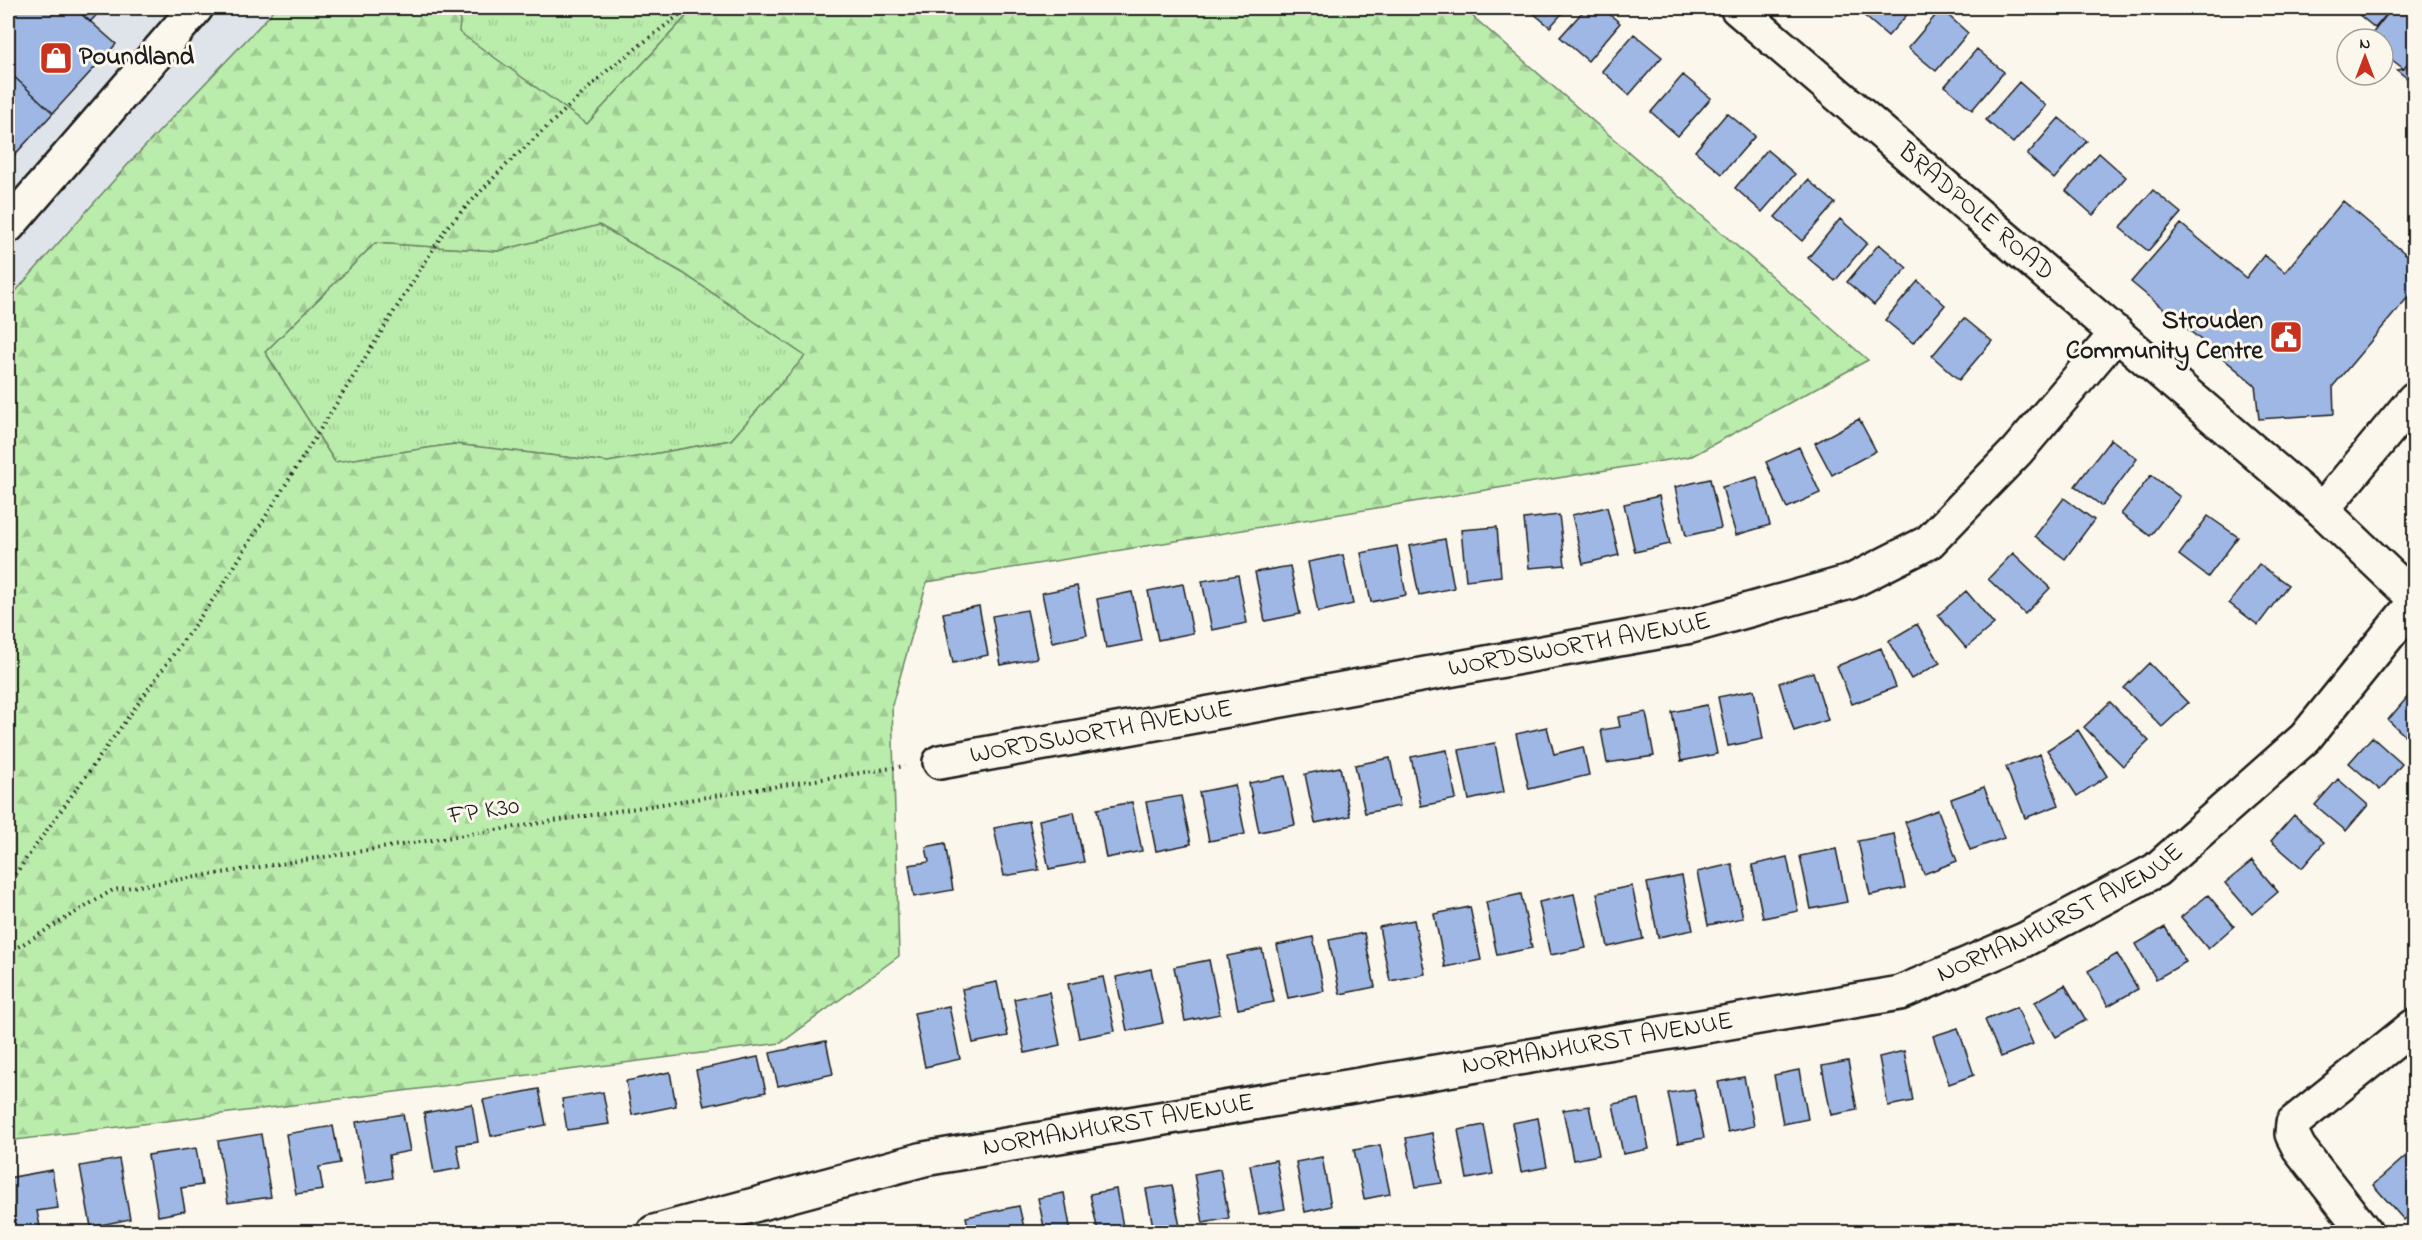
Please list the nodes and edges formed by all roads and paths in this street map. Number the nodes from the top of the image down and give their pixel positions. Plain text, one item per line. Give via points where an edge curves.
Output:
1 (196, 8) edge
2 (688, 8) edge
3 (1737, 8) edge
4 (8, 226) edge
5 (2117, 333) junction
6 (2415, 399) edge
7 (2322, 510) junction
8 (2415, 598) edge
9 (2415, 603) edge
10 (926, 763) joint
11 (8, 884) edge
12 (8, 953) edge
13 (2415, 1026) edge
14 (654, 1233) edge
15 (2365, 1233) edge

1 - 4 street
2 - 11 path via 608,70 503,168 447,227 219,591
3 - 5 street, BRADPOLE ROAD
5 - 7 street, BRADPOLE ROAD
5 - 10 street, WORDSWORTH AVENUE via 2017,451 1929,542 1850,582 1691,626
6 - 7 street
7 - 8 street, BRADPOLE ROAD
9 - 14 street, NORMANHURST AVENUE via 2305,738 2156,870 2024,940 1900,993 924,1159
10 - 12 path, FP K30 via 113,890
13 - 15 street via 2292,1122 2292,1134 2299,1148

